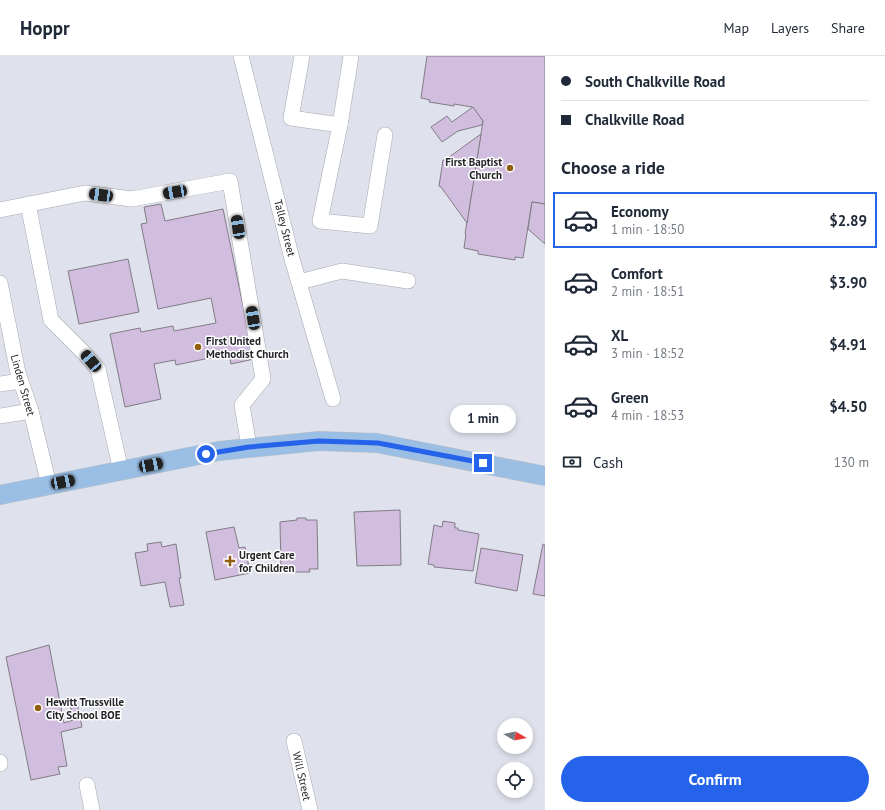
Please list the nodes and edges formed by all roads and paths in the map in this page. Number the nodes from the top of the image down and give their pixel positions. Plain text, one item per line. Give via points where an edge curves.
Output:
1 (241, 56) edge
2 (302, 56) edge
3 (351, 56) edge
4 (340, 125) junction
5 (385, 135) dead end
6 (28, 204) junction
7 (0, 210) edge
8 (408, 281) dead end
9 (299, 282) junction
10 (0, 283) edge
11 (20, 381) junction
12 (0, 384) edge
13 (333, 399) dead end
14 (31, 411) junction
15 (0, 416) edge
16 (249, 447) junction
17 (121, 471) junction
18 (545, 476) edge
19 (49, 485) junction
20 (0, 495) edge
21 (294, 741) dead end
22 (87, 785) dead end
23 (92, 810) edge
24 (310, 810) edge

1 - 9 street, Talley Street
2 - 4 street via 291,118
3 - 4 street
4 - 5 street via 320,221 370,226
6 - 7 street
6 - 16 street via 85,192 132,199 230,181 263,379 242,405
6 - 17 street via 51,320 98,369
8 - 9 street via 342,272
9 - 13 street, Talley Street
10 - 11 street, Linden Street
11 - 12 street
11 - 14 street, Linden Street
14 - 15 street
14 - 19 street, Linden Street
16 - 17 main road
16 - 18 main road via 319,441 378,443
17 - 19 main road
19 - 20 main road
21 - 24 street, Will Street
22 - 23 street

